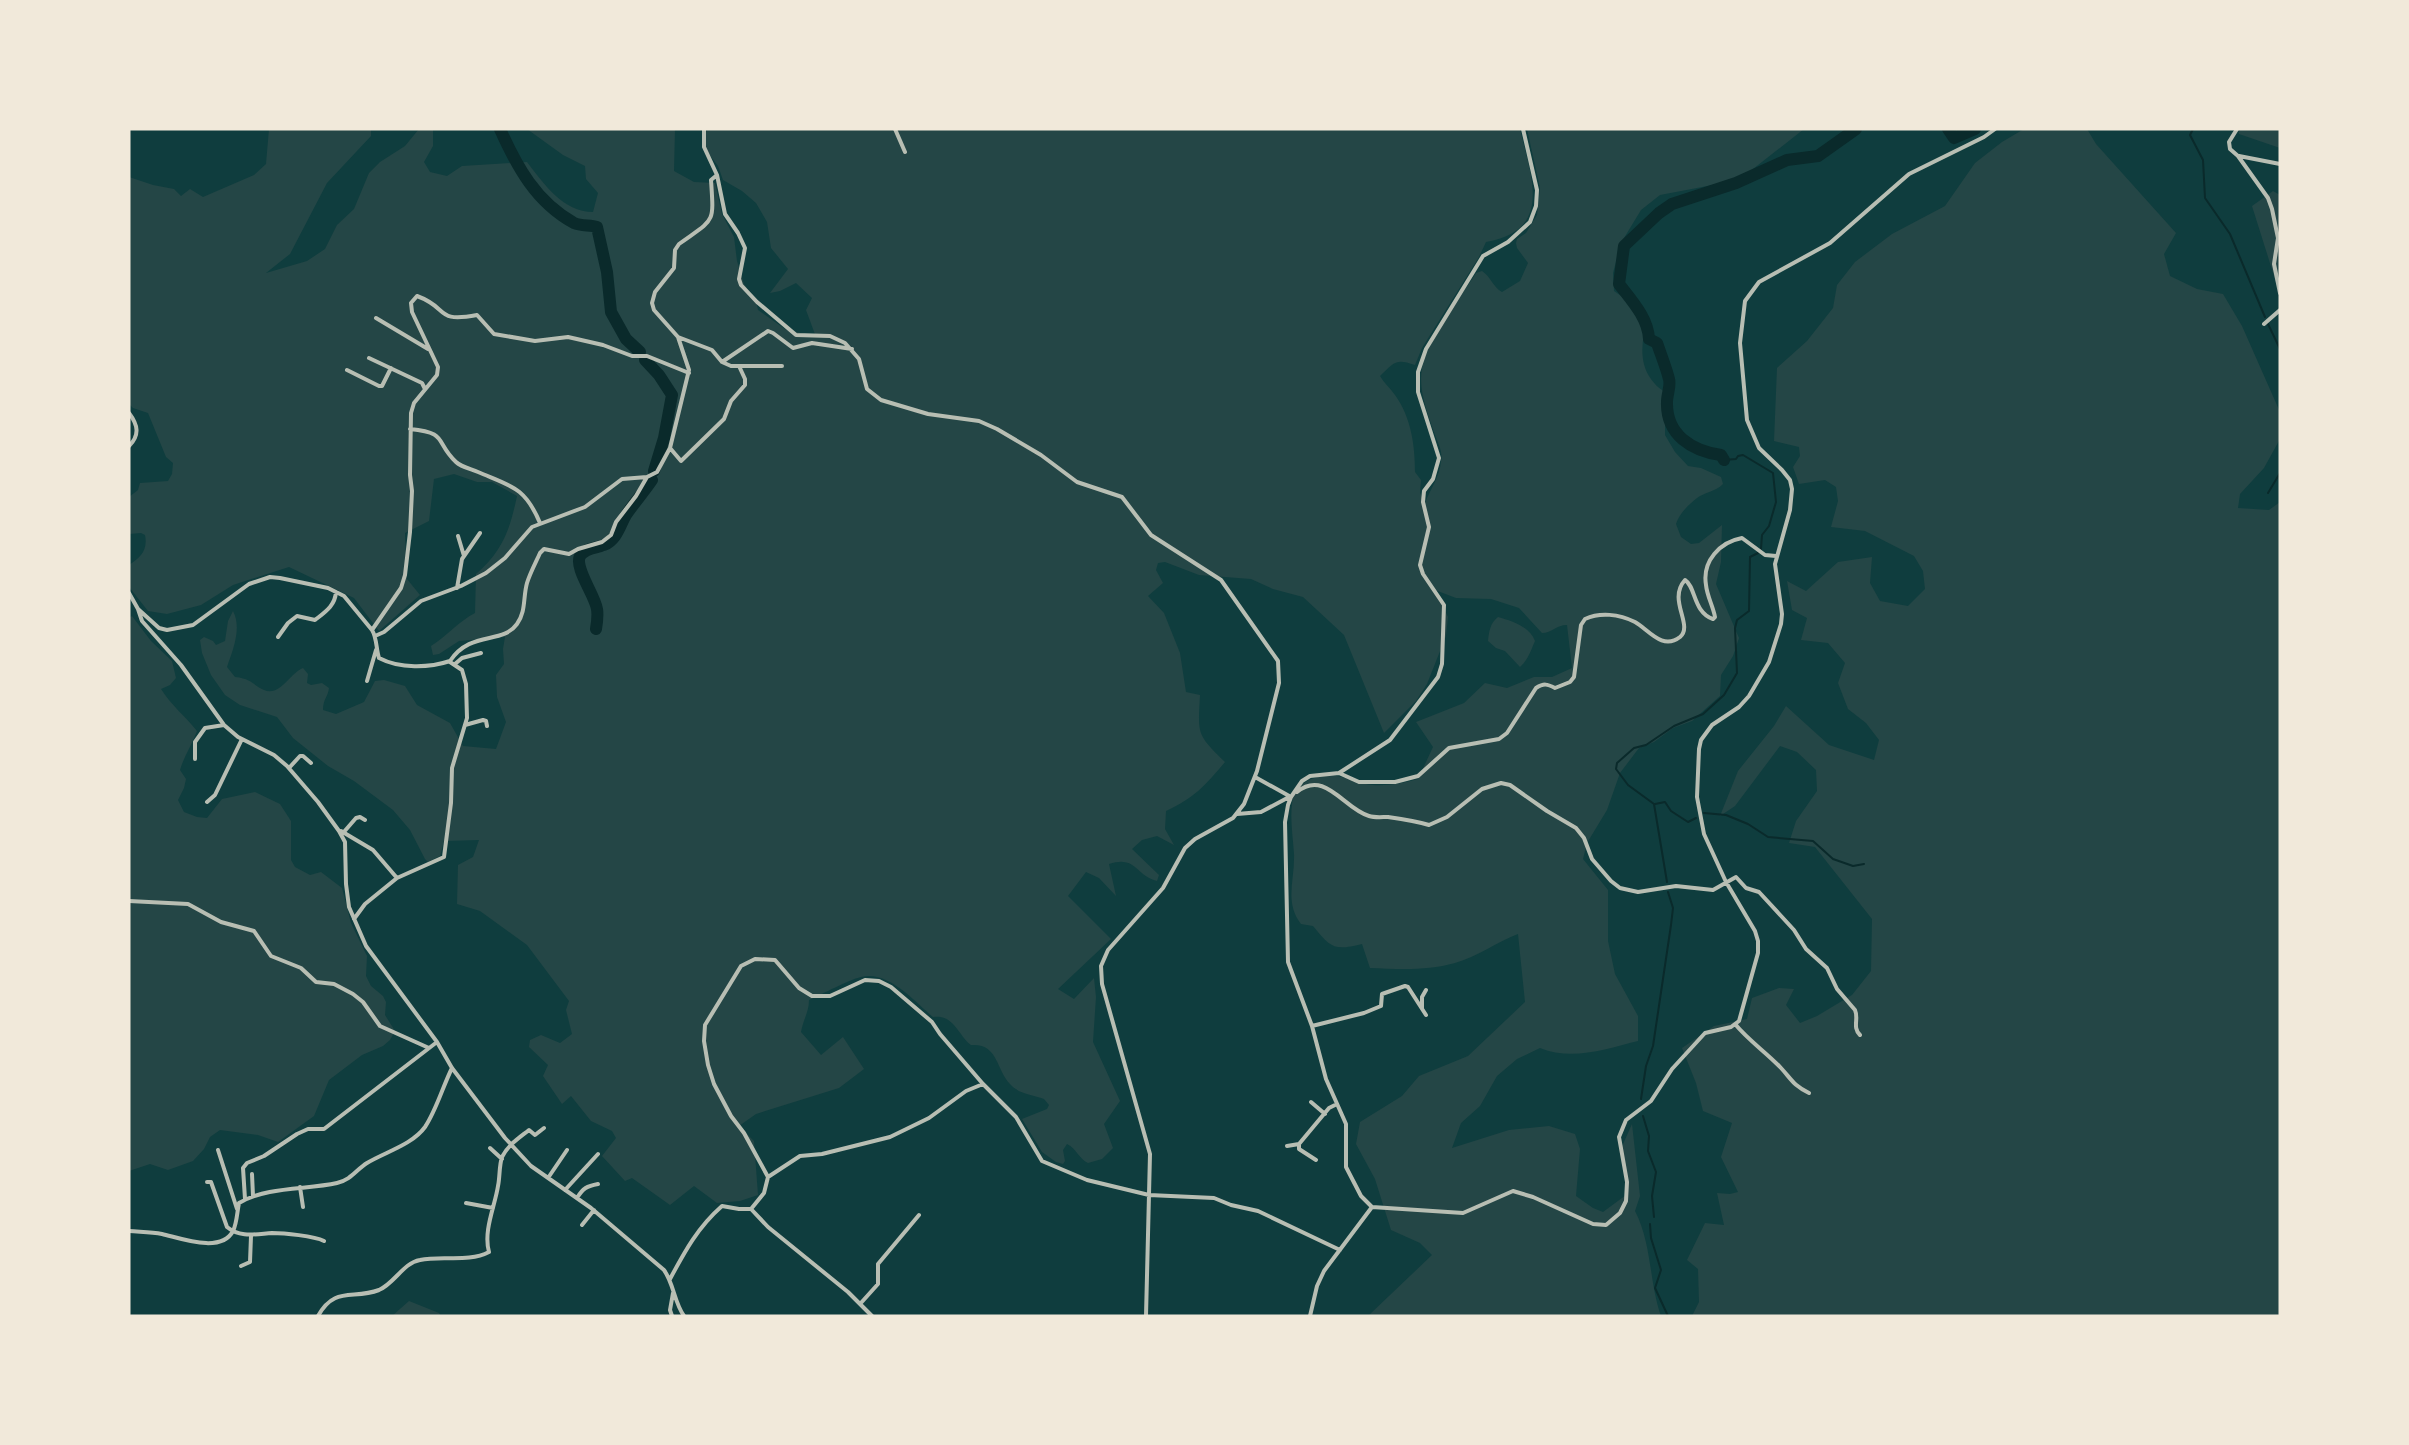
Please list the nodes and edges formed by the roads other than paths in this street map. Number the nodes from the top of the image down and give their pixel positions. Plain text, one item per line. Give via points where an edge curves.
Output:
1 (704, 129) edge
2 (895, 129) edge
3 (1523, 129) edge
4 (1995, 129) edge
5 (2237, 129) edge
6 (905, 153) dead end
7 (2238, 156) junction
8 (2280, 164) edge
9 (717, 175) junction
10 (2280, 293) edge
11 (2280, 310) edge
12 (376, 318) dead end
13 (2264, 324) dead end
14 (678, 337) junction
15 (429, 349) junction
16 (852, 349) junction
17 (369, 358) dead end
18 (722, 362) junction
19 (739, 366) junction
20 (782, 366) dead end
21 (391, 368) junction
22 (347, 370) dead end
23 (689, 373) junction
24 (425, 389) junction
25 (129, 413) edge
26 (410, 429) junction
27 (129, 446) edge
28 (670, 448) junction
29 (647, 477) junction
30 (540, 523) junction
31 (480, 533) dead end
32 (458, 536) dead end
33 (464, 556) junction
34 (1776, 556) junction
35 (457, 588) junction
36 (336, 592) junction
37 (129, 593) edge
38 (138, 609) junction
39 (372, 630) junction
40 (375, 636) junction
41 (278, 637) dead end
42 (376, 649) junction
43 (481, 654) dead end
44 (452, 663) junction
45 (367, 681) dead end
46 (224, 725) junction
47 (465, 725) junction
48 (487, 726) dead end
49 (242, 739) junction
50 (195, 759) dead end
51 (311, 763) dead end
52 (289, 768) junction
53 (1339, 774) junction
54 (1255, 777) junction
55 (1291, 797) junction
56 (207, 802) dead end
57 (1237, 814) junction
58 (365, 820) dead end
59 (341, 832) junction
60 (397, 878) junction
61 (1726, 882) junction
62 (129, 901) edge
63 (353, 919) junction
64 (1426, 990) dead end
65 (1422, 1009) junction
66 (1426, 1015) dead end
67 (1735, 1024) junction
68 (1312, 1026) junction
69 (1860, 1035) dead end
70 (437, 1042) junction
71 (429, 1048) junction
72 (452, 1068) junction
73 (983, 1084) junction
74 (1809, 1093) dead end
75 (1311, 1102) dead end
76 (1337, 1104) junction
77 (1325, 1114) junction
78 (544, 1128) dead end
79 (1299, 1144) junction
80 (510, 1145) junction
81 (1287, 1146) dead end
82 (490, 1148) dead end
83 (218, 1150) dead end
84 (567, 1150) dead end
85 (598, 1154) dead end
86 (501, 1159) junction
87 (1316, 1160) dead end
88 (252, 1174) dead end
89 (768, 1177) junction
90 (548, 1178) junction
91 (207, 1182) dead end
92 (598, 1184) dead end
93 (300, 1187) junction
94 (565, 1190) junction
95 (1149, 1195) junction
96 (253, 1196) junction
97 (576, 1198) junction
98 (246, 1199) junction
99 (466, 1203) dead end
100 (303, 1207) dead end
101 (493, 1208) junction
102 (1372, 1208) junction
103 (751, 1209) junction
104 (237, 1210) junction
105 (594, 1210) junction
106 (920, 1215) dead end
107 (582, 1225) dead end
108 (129, 1231) edge
109 (232, 1232) junction
110 (251, 1236) junction
111 (324, 1241) dead end
112 (1340, 1250) junction
113 (241, 1266) dead end
114 (670, 1279) junction
115 (673, 1292) junction
116 (860, 1304) junction
117 (318, 1316) edge
118 (672, 1316) edge
119 (684, 1316) edge
120 (872, 1316) edge
121 (1146, 1316) edge
122 (1310, 1316) edge

1 - 9 street via 704,147
2 - 6 street
3 - 53 street via 1538,190 1530,222 1508,242 1482,256 1426,349 1418,372 1418,392 1439,458 1433,479 1424,491 1429,527 1420,565 1444,605 1442,664 1438,677 1390,740
4 - 34 street via 1909,174 1830,243 1759,282 1745,300 1740,343 1747,420 1759,448 1782,470 1792,489
5 - 7 street via 2229,142
7 - 8 street
7 - 10 street via 2272,209 2277,227 2274,264
9 - 14 street via 711,180 711,221 679,244 674,268 655,292 652,303
9 - 16 street via 725,214 745,248 739,274 741,285 795,335 830,336
11 - 13 street
12 - 15 street
14 - 18 street via 712,350
14 - 23 street
15 - 23 street via 412,312 411,303 417,296 451,318 477,315 494,334 535,341 568,337 632,356 647,356
15 - 24 street via 438,367 437,375
16 - 18 street via 812,343 793,348 768,331
16 - 54 street via 860,363 864,384 875,397 928,414 979,421 997,429 1077,482 1122,497 1151,535 1221,580 1279,665 1279,683
17 - 21 street
18 - 19 street
19 - 20 street
19 - 28 street via 745,385 731,401 724,419 681,461
21 - 22 street via 382,386
21 - 24 street via 422,383
23 - 28 street
24 - 26 street via 414,403
25 - 27 street via 137,434
26 - 30 street via 431,431 457,464 516,488 528,499
26 - 39 street via 408,562 401,588
28 - 29 street via 657,472
29 - 30 street via 622,479 585,507
29 - 44 street via 611,535 602,542 569,554 544,549 527,583 523,615 517,625 507,634 471,642 457,651
30 - 35 street via 531,527 505,558 486,573
31 - 33 street
32 - 33 street
33 - 35 street
34 - 53 street via 1765,555 1742,538 1724,544 1713,555 1706,571 1705,584 1715,617 1708,617 1694,601 1690,583 1685,580 1677,600 1684,628 1681,636 1671,641 1652,637 1636,622 1614,614 1585,619 1574,677 1554,688 1548,684 1536,688 1499,739 1449,748 1418,776 1395,782 1359,782
34 - 61 street via 1775,577 1782,614 1773,652 1749,696 1712,725 1699,748 1699,814
35 - 40 street via 421,601
36 - 38 street via 280,578 261,579 193,625 167,630 159,628
36 - 39 street via 344,596
36 - 41 street via 330,607 315,620 297,616
37 - 38 street
38 - 46 street via 142,621 181,665
39 - 40 street
40 - 42 street
42 - 44 street via 383,660 414,666
42 - 45 street
43 - 44 street
44 - 47 street via 462,670 466,684
46 - 49 street
46 - 50 street via 205,728 195,742
47 - 48 street via 483,720
47 - 60 street via 452,768 444,857
49 - 52 street
49 - 56 street
51 - 52 street via 300,756
52 - 59 street
53 - 55 street via 1310,776
54 - 55 street
54 - 57 street
55 - 57 street via 1261,812
55 - 61 street via 1314,783 1371,817 1429,825 1447,817 1482,789 1501,783 1576,828 1592,859 1620,888 1638,892 1676,886 1713,890
55 - 68 street via 1285,822 1287,951
57 - 95 street via 1189,843 1164,888 1113,942 1101,966 1102,984 1149,1149
58 - 59 street via 356,818
59 - 60 street via 373,850
59 - 63 street
60 - 63 street
61 - 67 street via 1758,941 1744,1008
61 - 69 street via 1736,877 1746,888 1759,892 1794,930 1806,950 1827,968 1837,989 1855,1010 1855,1027
62 - 71 street via 188,904 221,922 254,931 271,956 301,968 316,982 334,984 353,994 380,1026
63 - 70 street via 370,953
64 - 65 street
65 - 66 street
65 - 68 street via 1405,986 1382,994 1381,1006
67 - 74 street via 1795,1086
67 - 102 street via 1705,1033 1672,1069 1651,1101 1626,1120 1619,1137 1627,1182 1626,1201 1620,1213 1606,1225 1593,1224 1512,1191 1463,1213
68 - 76 street
70 - 71 street
70 - 72 street
71 - 98 street via 324,1129 308,1129 246,1163
72 - 80 street
72 - 93 street via 425,1127 411,1140 364,1164 339,1183
73 - 89 street via 890,1137 800,1156
73 - 89 street via 925,1014 879,981 865,980 830,996 812,996 799,988 775,960 748,961 733,976 705,1025 704,1041 714,1084
73 - 95 street via 1016,1117 1042,1161 1087,1180
75 - 77 street
76 - 77 street
76 - 102 street via 1346,1125 1346,1167
77 - 79 street
78 - 80 street via 535,1134 529,1130
79 - 81 street
79 - 87 street via 1299,1149
80 - 86 street
80 - 90 street
82 - 86 street
83 - 104 street
84 - 90 street
85 - 94 street
86 - 101 street
88 - 96 street
89 - 103 street via 764,1193
90 - 94 street
91 - 109 street via 211,1182
92 - 97 street via 588,1186
93 - 96 street
93 - 100 street
94 - 97 street
95 - 112 street via 1214,1198 1258,1211
95 - 121 street
96 - 98 street
97 - 105 street
98 - 104 street
99 - 101 street
101 - 117 street via 489,1252 412,1262 384,1288 339,1295
102 - 112 street
103 - 114 street via 722,1206 694,1234
103 - 116 street
104 - 109 street
105 - 107 street
105 - 114 street via 658,1264
106 - 116 street via 878,1264 878,1284
108 - 109 street via 199,1244 220,1240
109 - 110 street
110 - 111 street via 273,1233
110 - 113 street via 250,1262
112 - 122 street via 1317,1286
114 - 115 street
115 - 118 street
115 - 119 street
116 - 120 street

